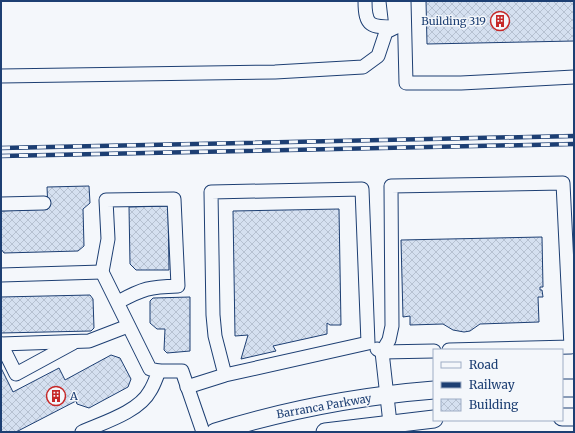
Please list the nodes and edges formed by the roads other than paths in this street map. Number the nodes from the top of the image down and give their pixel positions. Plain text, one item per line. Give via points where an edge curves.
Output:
1 (365, 1) edge
2 (393, 1) edge
3 (404, 1) edge
4 (396, 27) junction
5 (1, 76) edge
6 (574, 77) edge
7 (44, 203) dead end
8 (1, 204) edge
9 (102, 272) junction
10 (1, 275) edge
11 (118, 302) junction
12 (128, 326) junction
13 (76, 341) junction
14 (368, 343) junction
15 (1, 344) edge
16 (572, 348) edge
17 (510, 349) edge
18 (433, 351) edge
19 (382, 352) junction
20 (159, 371) junction
21 (225, 375) junction
22 (187, 387) junction
23 (563, 388) edge
24 (574, 388) edge
25 (433, 390) edge
26 (386, 395) junction
27 (563, 417) edge
28 (574, 417) edge
29 (433, 419) edge
30 (390, 428) edge
31 (82, 432) edge
32 (203, 432) edge
33 (215, 432) edge
34 (325, 432) edge

1 - 4 street via 365,14 369,23 373,26
2 - 4 street
3 - 6 street via 406,83
4 - 5 street via 386,32 378,56 363,67 275,72
7 - 8 street
9 - 10 street
9 - 11 street
9 - 11 street via 108,239 106,200 174,199 178,286 142,289
11 - 12 street
12 - 13 street via 89,341
12 - 20 street via 150,369
13 - 15 street
13 - 15 street via 16,374
14 - 19 street
14 - 21 street
14 - 21 street via 362,189 211,192 213,315 215,336
16 - 17 street
16 - 19 street via 562,183 391,186 392,326 389,340
18 - 19 street
19 - 26 street
20 - 22 street via 182,371
20 - 31 street via 144,400 126,413
21 - 22 street
22 - 32 street
23 - 24 main road
25 - 26 main road, Barranca Parkway
26 - 30 street
26 - 33 main road, Barranca Parkway via 302,408
27 - 28 main road
29 - 30 main road
30 - 34 main road

